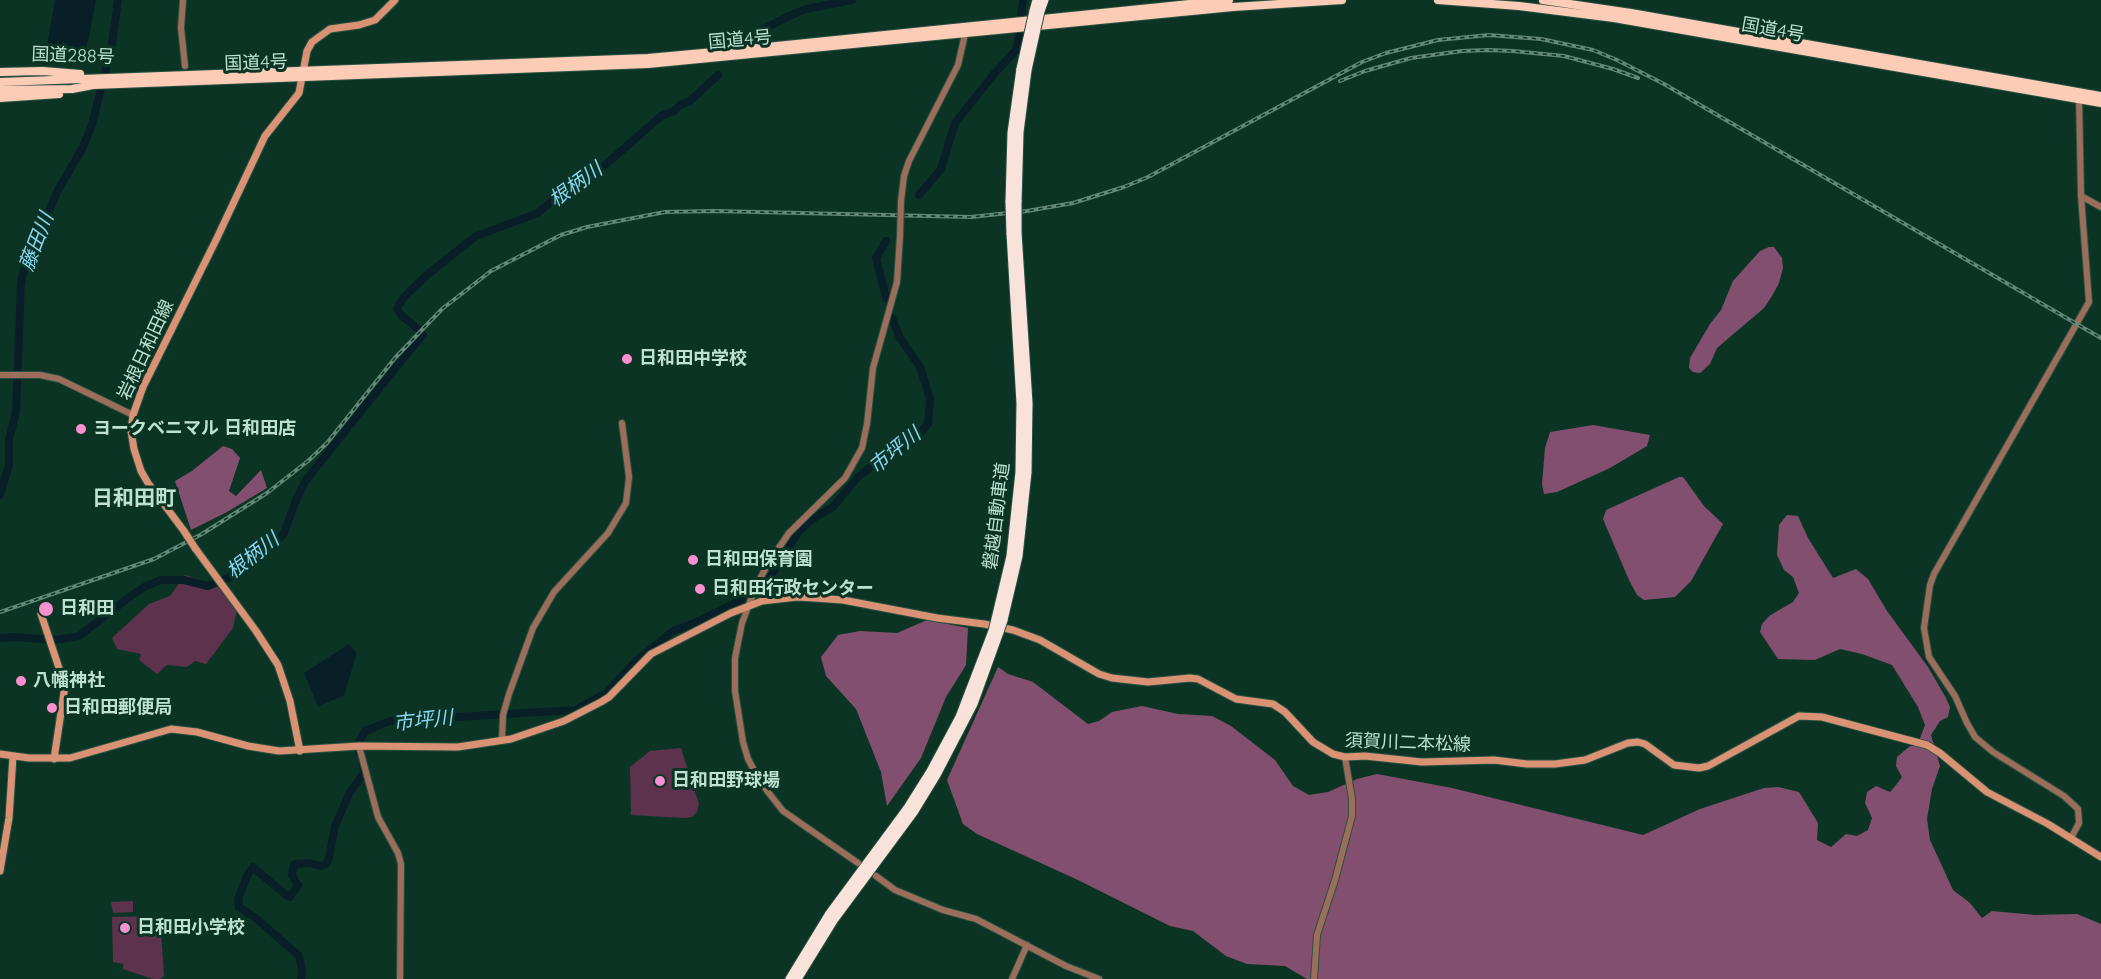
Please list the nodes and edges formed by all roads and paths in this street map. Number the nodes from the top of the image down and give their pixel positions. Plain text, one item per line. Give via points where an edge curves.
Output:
1 (183, 0) edge
2 (395, 0) edge
3 (1037, 0) edge
4 (1044, 0) edge
5 (1229, 0) edge
6 (1341, 0) edge
7 (1438, 0) edge
8 (1543, 0) edge
9 (1037, 11) junction
10 (965, 34) junction
11 (185, 66) dead end
12 (0, 72) edge
13 (302, 74) junction
14 (142, 80) junction
15 (118, 81) junction
16 (0, 82) edge
17 (94, 82) junction
18 (0, 90) edge
19 (2079, 96) junction
20 (2101, 96) edge
21 (0, 98) edge
22 (2101, 103) edge
23 (2081, 196) junction
24 (2101, 207) edge
25 (2, 375) edge
26 (133, 415) junction
27 (621, 423) dead end
28 (749, 605) junction
29 (41, 614) dead end
30 (996, 632) junction
31 (502, 740) junction
32 (360, 746) junction
33 (300, 751) junction
34 (0, 754) edge
35 (13, 756) junction
36 (1345, 757) junction
37 (54, 759) junction
38 (2071, 838) junction
39 (2101, 857) edge
40 (858, 863) dead end
41 (0, 871) edge
42 (876, 876) dead end
43 (1027, 945) junction
44 (400, 979) edge
45 (790, 979) edge
46 (797, 979) edge
47 (1012, 979) edge
48 (1099, 979) edge
49 (1314, 979) edge

1 - 11 street
2 - 13 main road, 岩根日和田線 via 375,20 323,33 307,51
3 - 9 highway, 磐越自動車道
4 - 9 highway, 磐越自動車道
5 - 13 highway, 国道4号 via 680,55
6 - 10 highway, 国道4号
7 - 19 highway, 国道4号 via 1614,18
8 - 19 highway, 国道4号
9 - 30 highway, 磐越自動車道, bridge via 1024,69 1013,202 1028,403 1027,472 1018,556
10 - 13 highway, 国道4号 via 648,64
10 - 28 street, bridge via 958,65 904,176 897,282 873,368 862,448 845,478 783,542 763,572
12 - 17 highway, 国道288号 via 43,71
13 - 14 highway, 国道4号
13 - 26 main road, 岩根日和田線 via 299,93 265,136
14 - 15 highway, 国道288号
14 - 15 highway, 国道288号
15 - 17 highway, 国道288号
15 - 17 highway, 国道288号
16 - 17 highway
17 - 18 highway via 72,89
17 - 21 highway, 国道288号 via 78,93
19 - 20 highway, 国道4号
19 - 22 highway, 国道4号
19 - 23 street
23 - 24 street
23 - 38 street via 2088,306 1934,574 1928,595 1925,639 1929,657 1955,696 1975,737 2078,809 2079,819
25 - 26 street via 59,379
26 - 33 main road, 岩根日和田線, bridge via 132,441 141,471 278,665
27 - 31 street via 629,477 626,503 608,533 560,585 541,613 509,694
28 - 31 main road, 須賀川二本松線 via 651,654 601,702 564,721
28 - 36 main road, 須賀川二本松線 via 797,597 843,600 1012,630 1047,643 1104,676 1148,682 1195,679 1236,699 1269,702 1285,712 1313,742
28 - 40 street via 738,637 735,681 748,759 783,811
29 - 37 main road via 65,686
30 - 45 highway, 磐越自動車道 via 930,773 829,915
30 - 46 highway, 磐越自動車道 via 973,704 936,775 834,919
31 - 32 main road, 須賀川二本松線 via 447,747
32 - 33 main road, 須賀川二本松線
32 - 44 street via 378,817 401,864
33 - 37 main road, 須賀川二本松線 via 264,749 171,729 81,756
34 - 35 main road
35 - 37 main road, 須賀川二本松線
35 - 41 main road via 8,828
36 - 38 main road, 須賀川二本松線 via 1555,764 1585,760 1638,742 1674,765 1699,768 1799,716 1816,716 1927,745 1987,792
36 - 49 street via 1352,816 1317,935
38 - 39 main road, 須賀川二本松線
42 - 43 street via 895,890 976,919
43 - 47 street
43 - 48 street

